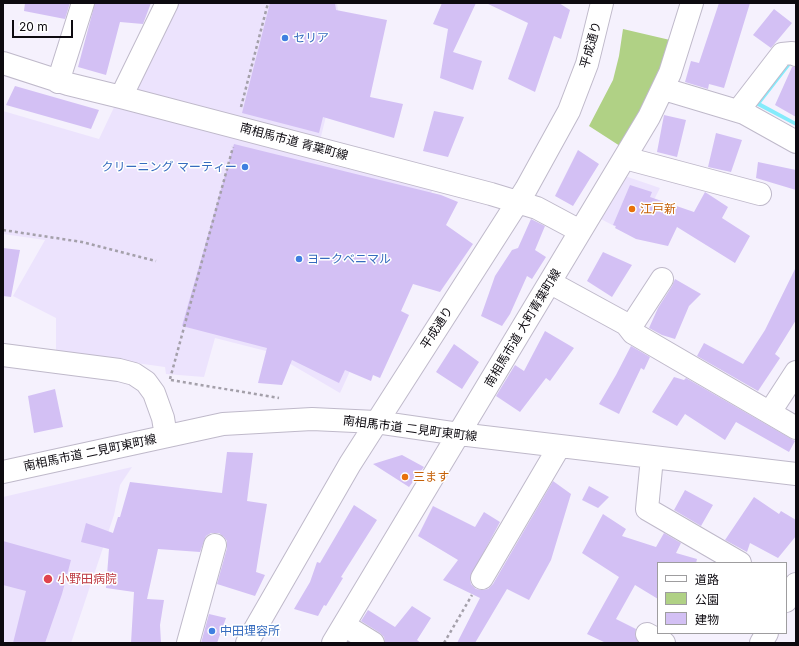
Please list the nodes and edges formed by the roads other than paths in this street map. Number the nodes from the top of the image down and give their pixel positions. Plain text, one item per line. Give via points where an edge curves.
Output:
1 (83, 3) edge
2 (167, 3) edge
3 (602, 3) edge
4 (692, 3) edge
5 (791, 54) edge
6 (3, 63) edge
7 (58, 82) junction
8 (664, 89) junction
9 (121, 96) junction
10 (738, 111) junction
11 (796, 142) edge
12 (625, 158) junction
13 (760, 194) dead end
14 (517, 203) junction
15 (580, 231) junction
16 (662, 279) dead end
17 (551, 283) junction
18 (630, 328) junction
19 (3, 355) edge
20 (796, 372) edge
21 (770, 412) junction
22 (376, 422) junction
23 (796, 428) edge
24 (459, 434) junction
25 (166, 436) junction
26 (559, 446) junction
27 (652, 458) junction
28 (3, 472) edge
29 (796, 474) edge
30 (215, 545) dead end
31 (738, 562) edge
32 (482, 578) road end
33 (339, 634) edge
34 (766, 634) edge
35 (188, 643) edge
36 (247, 643) edge
37 (373, 643) edge
38 (761, 643) edge

1 - 7 street
2 - 9 street
3 - 14 street, 平成通り via 587,64 569,111
4 - 8 street, 南相馬市道 大町青葉町線
5 - 10 street via 782,54 743,101
6 - 7 street, 南相馬市道 青葉町線
7 - 9 street, 南相馬市道 青葉町線
8 - 10 street
8 - 12 street, 南相馬市道 大町青葉町線
9 - 14 street, 南相馬市道 青葉町線
10 - 11 street
12 - 13 street
12 - 15 street, 南相馬市道 大町青葉町線
14 - 15 street, 南相馬市道 青葉町線 via 537,208
14 - 22 street, 平成通り
15 - 17 street, 南相馬市道 大町青葉町線
16 - 18 street
17 - 18 street
17 - 24 street, 南相馬市道 大町青葉町線
18 - 21 street via 633,333
19 - 25 street via 134,374 146,382 154,393
20 - 21 street
21 - 23 street
22 - 24 street, 南相馬市道 二見町東町線
22 - 25 street, 南相馬市道 二見町東町線 via 312,419 242,422
22 - 36 street, 平成通り
24 - 26 street, 南相馬市道 二見町東町線
24 - 33 street, 南相馬市道 大町青葉町線
25 - 28 street, 南相馬市道 二見町東町線
26 - 27 street, 南相馬市道 二見町東町線
26 - 32 street
27 - 29 street, 南相馬市道 二見町東町線
27 - 31 street via 646,509
30 - 35 street
33 - 37 street
34 - 38 street

